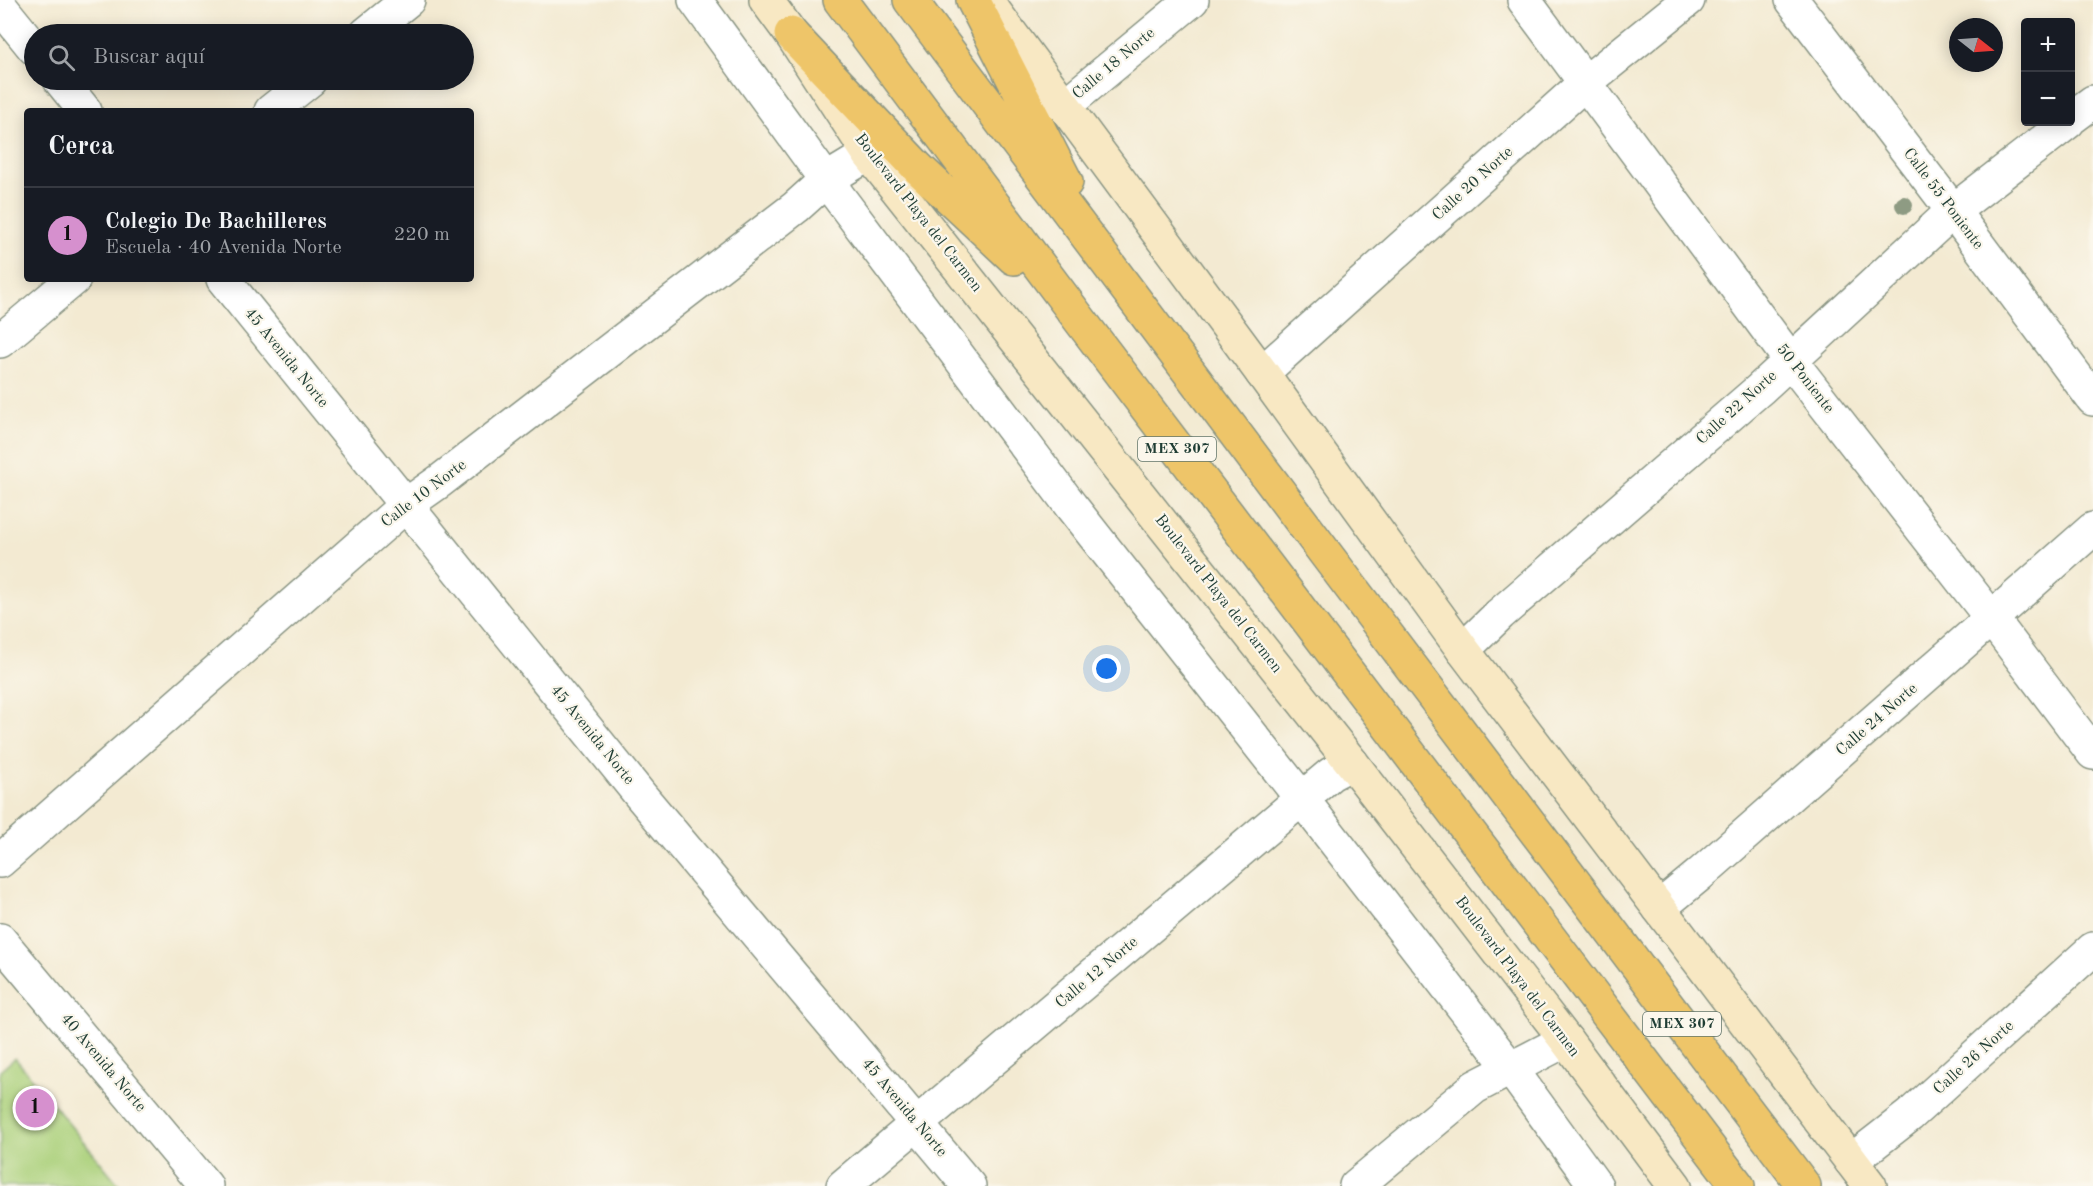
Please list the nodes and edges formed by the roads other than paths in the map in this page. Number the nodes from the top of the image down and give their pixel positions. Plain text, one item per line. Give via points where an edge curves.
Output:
1 (408, 0) edge
2 (695, 0) edge
3 (766, 0) edge
4 (840, 0) edge
5 (910, 0) edge
6 (974, 0) edge
7 (986, 0) edge
8 (1192, 0) edge
9 (1524, 0) edge
10 (1688, 0) edge
11 (1792, 0) edge
12 (0, 6) edge
13 (378, 24) edge
14 (791, 34) junction
15 (24, 36) edge
16 (1586, 82) junction
17 (68, 90) edge
18 (297, 90) edge
19 (2093, 102) edge
20 (1064, 106) junction
21 (83, 108) edge
22 (275, 108) edge
23 (2075, 116) edge
24 (2061, 126) edge
25 (869, 154) junction
26 (826, 180) junction
27 (1953, 211) junction
28 (1103, 256) junction
29 (70, 282) edge
30 (225, 282) edge
31 (1080, 320) junction
32 (0, 341) edge
33 (1790, 360) junction
34 (1262, 373) junction
35 (2093, 399) edge
36 (406, 505) junction
37 (2093, 529) edge
38 (1992, 619) junction
39 (1463, 650) junction
40 (2093, 753) edge
41 (1352, 763) junction
42 (1302, 799) junction
43 (0, 861) edge
44 (1659, 908) junction
45 (0, 940) edge
46 (2093, 950) edge
47 (1566, 1040) junction
48 (1511, 1069) junction
49 (917, 1125) junction
50 (1860, 1174) edge
51 (206, 1186) edge
52 (843, 1186) edge
53 (969, 1186) edge
54 (1356, 1186) edge
55 (1596, 1186) edge
56 (1675, 1186) edge
57 (1738, 1186) edge
58 (1804, 1186) edge

1 - 13 street
2 - 26 street
3 - 14 main road, Boulevard Playa del Carmen
4 - 31 highway, MEX 307
5 - 28 highway, MEX 307
6 - 28 highway
7 - 20 main road
8 - 20 street, Calle 18 Norte
9 - 16 street, 50 Poniente
10 - 16 street, Calle 20 Norte
11 - 27 street, Calle 55 Poniente
12 - 15 street
14 - 25 main road, Boulevard Playa del Carmen
14 - 31 highway via 918,168
16 - 33 street, 50 Poniente
16 - 34 street, Calle 20 Norte
17 - 21 street
18 - 22 street
19 - 23 street, Calle 22 Norte
20 - 34 main road
24 - 27 street, Calle 22 Norte
25 - 26 street, Calle 10 Norte
25 - 41 main road, Boulevard Playa del Carmen
26 - 36 street, Calle 10 Norte
26 - 42 street via 1071,506
27 - 33 street, Calle 22 Norte
27 - 35 street, Calle 55 Poniente
28 - 58 highway, MEX 307
29 - 32 street
30 - 36 street, 45 Avenida Norte
31 - 57 highway, MEX 307
33 - 38 street, 50 Poniente
33 - 39 street, Calle 22 Norte
34 - 39 main road
36 - 43 street, Calle 10 Norte
36 - 49 street, 45 Avenida Norte via 641,796
37 - 38 street, Calle 24 Norte
38 - 40 street, 50 Poniente
38 - 44 street, Calle 24 Norte
39 - 44 main road
41 - 42 street, Calle 12 Norte via 1331,774
41 - 47 main road, Boulevard Playa del Carmen
42 - 48 street
42 - 49 street, Calle 12 Norte
44 - 50 main road
45 - 51 street, 40 Avenida Norte
46 - 50 street, Calle 26 Norte via 1910,1115
47 - 48 street
47 - 56 main road, Boulevard Playa del Carmen
48 - 54 street via 1475,1087
48 - 55 street
49 - 52 street, Calle 12 Norte
49 - 53 street, 45 Avenida Norte

